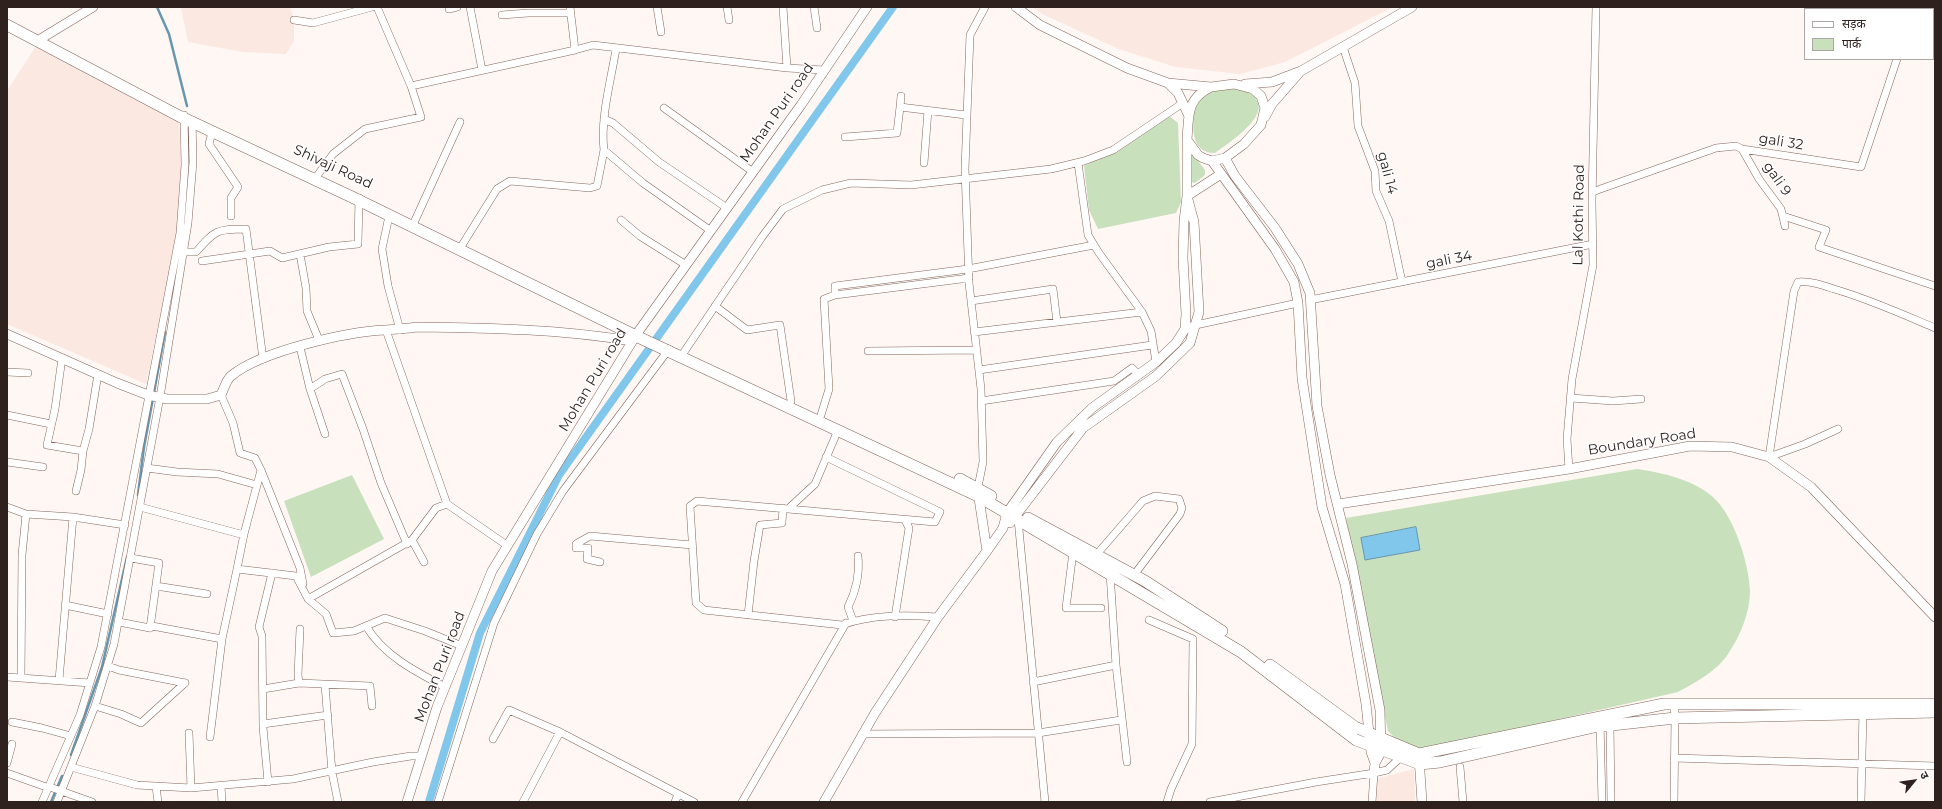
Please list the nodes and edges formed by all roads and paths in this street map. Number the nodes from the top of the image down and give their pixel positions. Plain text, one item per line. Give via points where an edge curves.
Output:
1 (93, 7) edge
2 (372, 7) edge
3 (377, 7) edge
4 (448, 7) edge
5 (457, 7) edge
6 (470, 7) edge
7 (657, 7) edge
8 (727, 7) edge
9 (783, 7) edge
10 (814, 7) edge
11 (867, 7) edge
12 (985, 7) edge
13 (1016, 7) edge
14 (1412, 7) edge
15 (1596, 7) edge
16 (528, 10) edge
17 (570, 10) edge
18 (502, 15) dead end
19 (7, 19) edge
20 (294, 20) dead end
21 (729, 20) dead end
22 (7, 25) edge
23 (817, 28) dead end
24 (661, 32) dead end
25 (41, 40) junction
26 (1343, 47) junction
27 (616, 49) junction
28 (575, 50) junction
29 (1897, 60) edge
30 (787, 68) junction
31 (482, 70) junction
32 (824, 70) junction
33 (1301, 71) junction
34 (1168, 83) junction
35 (1239, 84) junction
36 (410, 86) junction
37 (1211, 87) junction
38 (901, 96) dead end
39 (1183, 103) junction
40 (900, 107) junction
41 (664, 108) dead end
42 (928, 110) junction
43 (966, 115) junction
44 (1189, 117) junction
45 (188, 118) junction
46 (604, 119) junction
47 (1264, 119) junction
48 (460, 122) dead end
49 (212, 132) junction
50 (845, 137) dead end
51 (1187, 140) junction
52 (1742, 149) junction
53 (604, 150) junction
54 (1225, 158) junction
55 (1212, 161) junction
56 (924, 163) dead end
57 (1078, 163) junction
58 (753, 172) junction
59 (1221, 174) junction
60 (315, 178) junction
61 (965, 179) junction
62 (1592, 192) junction
63 (1188, 196) junction
64 (359, 198) junction
65 (727, 208) junction
66 (231, 216) dead end
67 (389, 216) junction
68 (1783, 216) junction
69 (621, 220) dead end
70 (413, 225) junction
71 (1785, 226) dead end
72 (711, 231) junction
73 (1593, 244) junction
74 (1094, 245) junction
75 (460, 248) junction
76 (183, 252) junction
77 (248, 254) junction
78 (300, 254) junction
79 (202, 261) dead end
80 (686, 265) junction
81 (968, 269) junction
82 (968, 278) junction
83 (1402, 282) junction
84 (1935, 286) edge
85 (835, 295) junction
86 (1310, 300) junction
87 (971, 301) junction
88 (1298, 303) junction
89 (715, 306) junction
90 (1142, 312) junction
91 (1057, 322) junction
92 (1196, 325) junction
93 (1185, 328) junction
94 (1935, 328) edge
95 (386, 330) junction
96 (400, 330) junction
97 (974, 332) junction
98 (7, 334) edge
99 (640, 337) junction
100 (319, 340) junction
101 (1152, 345) junction
102 (300, 347) junction
103 (668, 348) junction
104 (976, 350) junction
105 (868, 351) dead end
106 (684, 352) junction
107 (62, 358) junction
108 (263, 359) junction
109 (1156, 362) junction
110 (979, 370) junction
111 (7, 372) edge
112 (721, 372) junction
113 (28, 373) dead end
114 (98, 374) junction
115 (1139, 375) junction
116 (310, 389) junction
117 (221, 395) junction
118 (155, 396) junction
119 (1570, 398) junction
120 (1641, 399) dead end
121 (790, 401) junction
122 (981, 401) junction
123 (7, 415) edge
124 (821, 415) junction
125 (51, 424) junction
126 (1838, 429) dead end
127 (838, 430) junction
128 (325, 434) dead end
129 (83, 451) junction
130 (1769, 456) junction
131 (826, 457) junction
132 (7, 462) edge
133 (43, 467) dead end
134 (147, 468) junction
135 (1569, 469) junction
136 (260, 470) junction
137 (257, 485) junction
138 (76, 491) dead end
139 (978, 492) junction
140 (447, 504) junction
141 (1338, 504) junction
142 (7, 507) edge
143 (140, 507) junction
144 (786, 509) junction
145 (26, 514) junction
146 (1014, 514) junction
147 (73, 517) junction
148 (905, 520) junction
149 (125, 525) junction
150 (244, 535) junction
151 (410, 542) junction
152 (692, 545) junction
153 (508, 546) junction
154 (987, 552) junction
155 (1074, 552) junction
156 (1097, 554) junction
157 (858, 556) dead end
158 (131, 558) junction
159 (424, 562) dead end
160 (600, 562) dead end
161 (237, 569) junction
162 (272, 573) junction
163 (1110, 573) junction
164 (1134, 575) junction
165 (156, 586) junction
166 (206, 594) dead end
167 (308, 599) junction
168 (65, 606) junction
169 (1101, 608) dead end
170 (108, 614) junction
171 (748, 615) junction
172 (895, 616) junction
173 (938, 617) junction
174 (1935, 617) edge
175 (1149, 620) dead end
176 (118, 622) junction
177 (849, 622) junction
178 (1193, 622) junction
179 (366, 626) junction
180 (150, 628) junction
181 (300, 629) dead end
182 (222, 639) junction
183 (1193, 639) junction
184 (462, 646) junction
185 (1116, 665) junction
186 (108, 666) junction
187 (7, 677) edge
188 (21, 677) junction
189 (59, 680) junction
190 (1033, 682) junction
191 (90, 683) junction
192 (299, 683) junction
193 (326, 685) junction
194 (445, 687) junction
195 (263, 689) junction
196 (1674, 704) junction
197 (1935, 704) edge
198 (95, 706) junction
199 (372, 706) dead end
200 (1863, 709) junction
201 (1935, 712) edge
202 (328, 715) junction
203 (1675, 718) junction
204 (1121, 720) junction
205 (12, 722) dead end
206 (1603, 723) junction
207 (263, 724) junction
208 (560, 732) junction
209 (1369, 732) junction
210 (189, 733) dead end
211 (1038, 733) junction
212 (862, 734) junction
213 (71, 736) junction
214 (210, 737) dead end
215 (1381, 737) junction
216 (493, 739) dead end
217 (12, 744) dead end
218 (1376, 748) junction
219 (422, 756) junction
220 (1401, 757) junction
221 (1674, 758) junction
222 (1420, 759) junction
223 (1127, 762) dead end
224 (7, 763) edge
225 (1862, 764) junction
226 (1935, 766) edge
227 (71, 767) junction
228 (1460, 767) dead end
229 (332, 772) junction
230 (7, 773) edge
231 (1374, 773) junction
232 (268, 782) junction
233 (222, 786) junction
234 (50, 787) junction
235 (156, 787) junction
236 (191, 788) junction
237 (61, 792) junction
238 (678, 794) junction
239 (42, 802) edge
240 (57, 802) edge
241 (92, 802) edge
242 (158, 802) edge
243 (222, 802) edge
244 (338, 802) edge
245 (408, 802) edge
246 (438, 802) edge
247 (523, 802) edge
248 (675, 802) edge
249 (694, 802) edge
250 (742, 802) edge
251 (824, 802) edge
252 (1045, 802) edge
253 (1167, 802) edge
254 (1210, 802) edge
255 (1372, 802) edge
256 (1422, 802) edge
257 (1463, 802) edge
258 (1602, 802) edge
259 (1611, 802) edge
260 (1674, 802) edge
261 (1862, 802) edge

1 - 25 street
2 - 20 street via 313,23
3 - 36 street
4 - 5 street
6 - 31 street
7 - 24 street
8 - 21 street
9 - 30 street
10 - 23 street
11 - 32 street, Mohan Puri road
12 - 43 street via 970,35
13 - 34 street via 1040,25 1127,68
14 - 26 street
15 - 62 street, Lal Kothi Road
16 - 17 street
16 - 18 street
17 - 28 street
19 - 25 main road, Shivaji Road
22 - 25 main road
25 - 45 main road, Shivaji Road
26 - 33 street
26 - 83 street, gali 14 via 1355,83 1358,126 1375,171 1376,191 1389,221
27 - 28 street via 593,45
27 - 30 street
27 - 46 street
28 - 31 street
29 - 52 street, gali 32 via 1861,167
30 - 32 street
31 - 36 street
32 - 58 street, Mohan Puri road
33 - 35 street via 1272,82
33 - 47 street via 1272,104
34 - 37 street
34 - 39 street
35 - 37 street
35 - 47 street via 1253,89 1261,96 1265,108
36 - 60 street via 421,117 365,129 333,154
37 - 44 street via 1196,96
38 - 40 street
39 - 44 street
39 - 57 street via 1113,150
40 - 42 street
40 - 50 street via 897,133
41 - 58 street
42 - 43 street
42 - 56 street
43 - 61 street
44 - 51 street
45 - 49 main road
45 - 60 main road, Shivaji Road
45 - 76 street via 191,189
45 - 118 street via 180,233
46 - 53 street
46 - 65 street via 613,123 659,162
47 - 54 street via 1251,137
48 - 70 street
49 - 60 main road
49 - 66 street via 209,144 238,187 231,198
51 - 55 street via 1198,155
51 - 63 street
52 - 62 street, gali 32 via 1736,146 1716,148
52 - 68 street, gali 9
53 - 72 street via 643,183
53 - 75 street via 597,186 590,188 510,181 497,189
54 - 55 street
54 - 86 street via 1298,264 1310,293
55 - 59 street
57 - 61 street via 1051,170
57 - 74 street via 1088,235
58 - 65 street, Mohan Puri road
59 - 63 street
59 - 88 street via 1275,249 1294,282
60 - 64 main road, Shivaji Road
61 - 81 street
61 - 89 street via 911,185 851,183 822,190 783,210 762,236
62 - 73 street, Lal Kothi Road
63 - 92 street via 1194,222 1199,312
63 - 93 street via 1183,236
64 - 67 main road
64 - 70 main road, Shivaji Road
64 - 78 street via 358,244
65 - 72 street, Mohan Puri road
67 - 70 main road
67 - 96 street via 382,249 388,286
68 - 71 street, gali 9
68 - 84 street via 1826,230 1819,247
69 - 80 street via 640,236
70 - 75 main road, Shivaji Road
72 - 80 street, Mohan Puri road
73 - 83 street, gali 34
73 - 119 street, Lal Kothi Road via 1593,265
74 - 81 street
74 - 90 street
75 - 99 main road, Shivaji Road
76 - 77 street via 196,252 211,235 223,229 246,229
76 - 118 street
77 - 78 street via 270,251 282,258
77 - 79 street
77 - 108 street
78 - 100 street via 307,310
80 - 99 street, Mohan Puri road
81 - 82 street
81 - 85 street via 835,286
82 - 85 street
82 - 87 street
83 - 86 street, gali 34
85 - 124 street via 824,299 828,390
86 - 141 street via 1317,406
87 - 91 street via 1053,289
87 - 97 street
88 - 92 street
88 - 209 street via 1302,378 1321,499 1345,584
89 - 106 street
89 - 121 street via 747,330 780,325
90 - 91 street
90 - 101 street via 1151,331
91 - 97 street
92 - 93 street
92 - 146 street via 1190,343 1178,356 1156,376 1083,428
93 - 109 street via 1176,343
94 - 130 street via 1847,293 1808,281 1798,282 1794,291
95 - 96 street
95 - 100 street
95 - 140 street
96 - 99 street via 416,327 519,328
97 - 104 street
98 - 107 street
99 - 103 main road, Shivaji Road
99 - 153 street, Mohan Puri road
100 - 102 street
101 - 109 street
101 - 110 street
102 - 108 street
102 - 116 street
103 - 106 main road
103 - 112 main road
103 - 246 street via 563,491 537,534 494,623
104 - 105 street
104 - 110 street
106 - 112 main road
107 - 114 street
107 - 125 street
108 - 117 street via 253,362 230,377
109 - 115 street
110 - 122 street
111 - 113 street
112 - 121 main road
112 - 127 main road
114 - 118 street
114 - 129 street
115 - 122 street via 1132,368 1114,381
115 - 146 street via 1092,408 1057,442
116 - 128 street
116 - 151 street via 325,379 342,374 381,483
117 - 118 street via 207,399
117 - 136 street via 233,423 240,452 255,458
118 - 134 street
118 - 149 street
119 - 120 street via 1613,402
119 - 135 street, Lal Kothi Road via 1567,439
121 - 124 main road
122 - 139 street via 983,462
123 - 125 street
124 - 139 main road
125 - 129 street via 47,445
126 - 130 street
127 - 131 street
127 - 139 main road
129 - 138 street
130 - 135 street, Boundary Road via 1732,446 1690,446
130 - 174 street, Boundary Road via 1811,486
131 - 144 street via 815,484
131 - 148 street via 940,512 935,522
132 - 133 street
134 - 137 street via 218,474
134 - 143 street
135 - 141 street, Boundary Road
136 - 137 street
136 - 167 street via 300,568
137 - 150 street
139 - 146 main road
139 - 154 street
140 - 151 street via 436,508
140 - 153 street
141 - 215 street via 1380,710
142 - 145 street
143 - 150 street
143 - 158 street
144 - 148 street
144 - 152 street via 697,501 690,506
144 - 171 street via 782,523 760,525
145 - 147 street
145 - 188 street via 22,555
146 - 154 street
146 - 155 main road
146 - 156 main road
146 - 190 street
147 - 149 street
147 - 168 street
148 - 172 street via 909,528
149 - 170 street
150 - 161 street
151 - 159 street
151 - 167 street
152 - 160 street via 590,536 576,544 576,548 588,548 587,558
152 - 171 street via 696,603 704,610
153 - 184 street, Mohan Puri road via 492,571
154 - 173 street
155 - 163 main road
155 - 169 street via 1066,608
156 - 164 main road
156 - 164 street via 1143,501 1155,496 1179,499 1182,508 1180,514
157 - 177 street via 859,572 854,596 848,607
158 - 165 street via 159,563
158 - 176 street
161 - 162 street
161 - 182 street
162 - 167 street via 296,576
162 - 195 street via 259,627 262,636
163 - 178 main road
163 - 185 street
164 - 209 main road via 1240,643 1355,727
165 - 166 street
165 - 180 street
167 - 179 street via 326,614 333,633 354,631
168 - 170 street
168 - 189 street
170 - 191 street
171 - 177 street via 842,625
172 - 173 street
172 - 177 street
173 - 212 street
175 - 183 street
176 - 180 street
176 - 186 street
177 - 250 street
178 - 183 street
178 - 218 main road via 1241,652 1356,740
179 - 184 street via 385,618
179 - 194 street via 374,639 415,672
180 - 182 street via 152,626
181 - 192 street
182 - 214 street
183 - 253 street via 1192,744 1170,789
184 - 194 street, Mohan Puri road
185 - 190 street
185 - 204 street
186 - 198 street
186 - 198 street via 185,683 141,724 121,714
187 - 188 street
188 - 189 street
189 - 191 street
190 - 211 street
191 - 213 street
192 - 193 street
192 - 195 street
193 - 199 street via 370,686
193 - 202 street
194 - 219 street, Mohan Puri road
195 - 207 street
196 - 200 main road
196 - 203 street
196 - 206 main road
197 - 200 main road
198 - 227 street
200 - 201 main road
200 - 203 main road
200 - 225 street
202 - 207 street
202 - 229 street
203 - 206 main road
203 - 221 street
204 - 211 street
204 - 223 street
205 - 213 street
206 - 222 main road via 1490,745 1440,762
206 - 258 street
206 - 259 street
207 - 232 street
208 - 216 street via 509,710
208 - 238 street
208 - 247 street
209 - 215 main road
209 - 218 street
210 - 236 street
211 - 212 street
211 - 252 street
212 - 251 street
213 - 234 street
215 - 218 street
215 - 222 main road
217 - 224 street
218 - 220 main road
218 - 231 street
219 - 229 street via 373,762
219 - 245 street, Mohan Puri road
220 - 222 main road
220 - 231 street via 1387,770
221 - 225 street
221 - 260 street
222 - 256 street
225 - 226 street
225 - 261 street
227 - 235 street via 137,785
227 - 237 street
228 - 257 street
229 - 232 street
229 - 244 street
230 - 234 street
231 - 254 street
231 - 255 street
232 - 233 street
233 - 236 street
233 - 243 street
234 - 237 street
234 - 239 street
235 - 236 street
235 - 242 street
237 - 240 street
237 - 241 street
238 - 248 street
238 - 249 street

